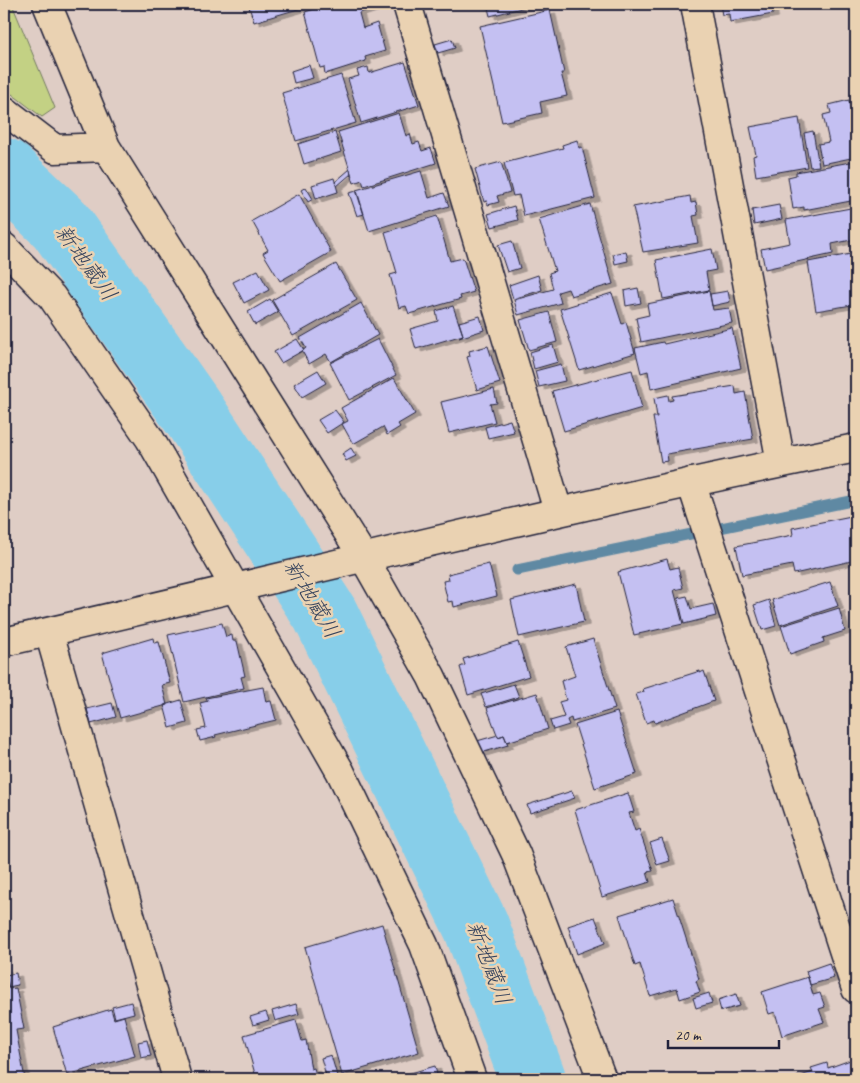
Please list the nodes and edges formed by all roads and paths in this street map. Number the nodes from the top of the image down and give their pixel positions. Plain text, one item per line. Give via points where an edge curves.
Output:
1 (47, 4) edge
2 (407, 4) edge
3 (695, 4) edge
4 (4, 110) edge
5 (106, 147) junction
6 (4, 247) edge
7 (856, 448) edge
8 (782, 463) junction
9 (691, 482) junction
10 (558, 511) junction
11 (364, 558) junction
12 (248, 587) junction
13 (49, 632) junction
14 (4, 642) edge
15 (856, 989) edge
16 (177, 1079) edge
17 (472, 1079) edge
18 (602, 1079) edge

1 - 5 street
2 - 10 street
3 - 8 street
4 - 5 street via 55,149
5 - 11 street
6 - 12 street via 52,297
7 - 8 street
8 - 9 street
9 - 10 street
9 - 15 street
10 - 11 street
11 - 12 street
11 - 18 street via 432,676 516,854
12 - 13 street
12 - 17 street via 420,936
13 - 14 street
13 - 16 street

